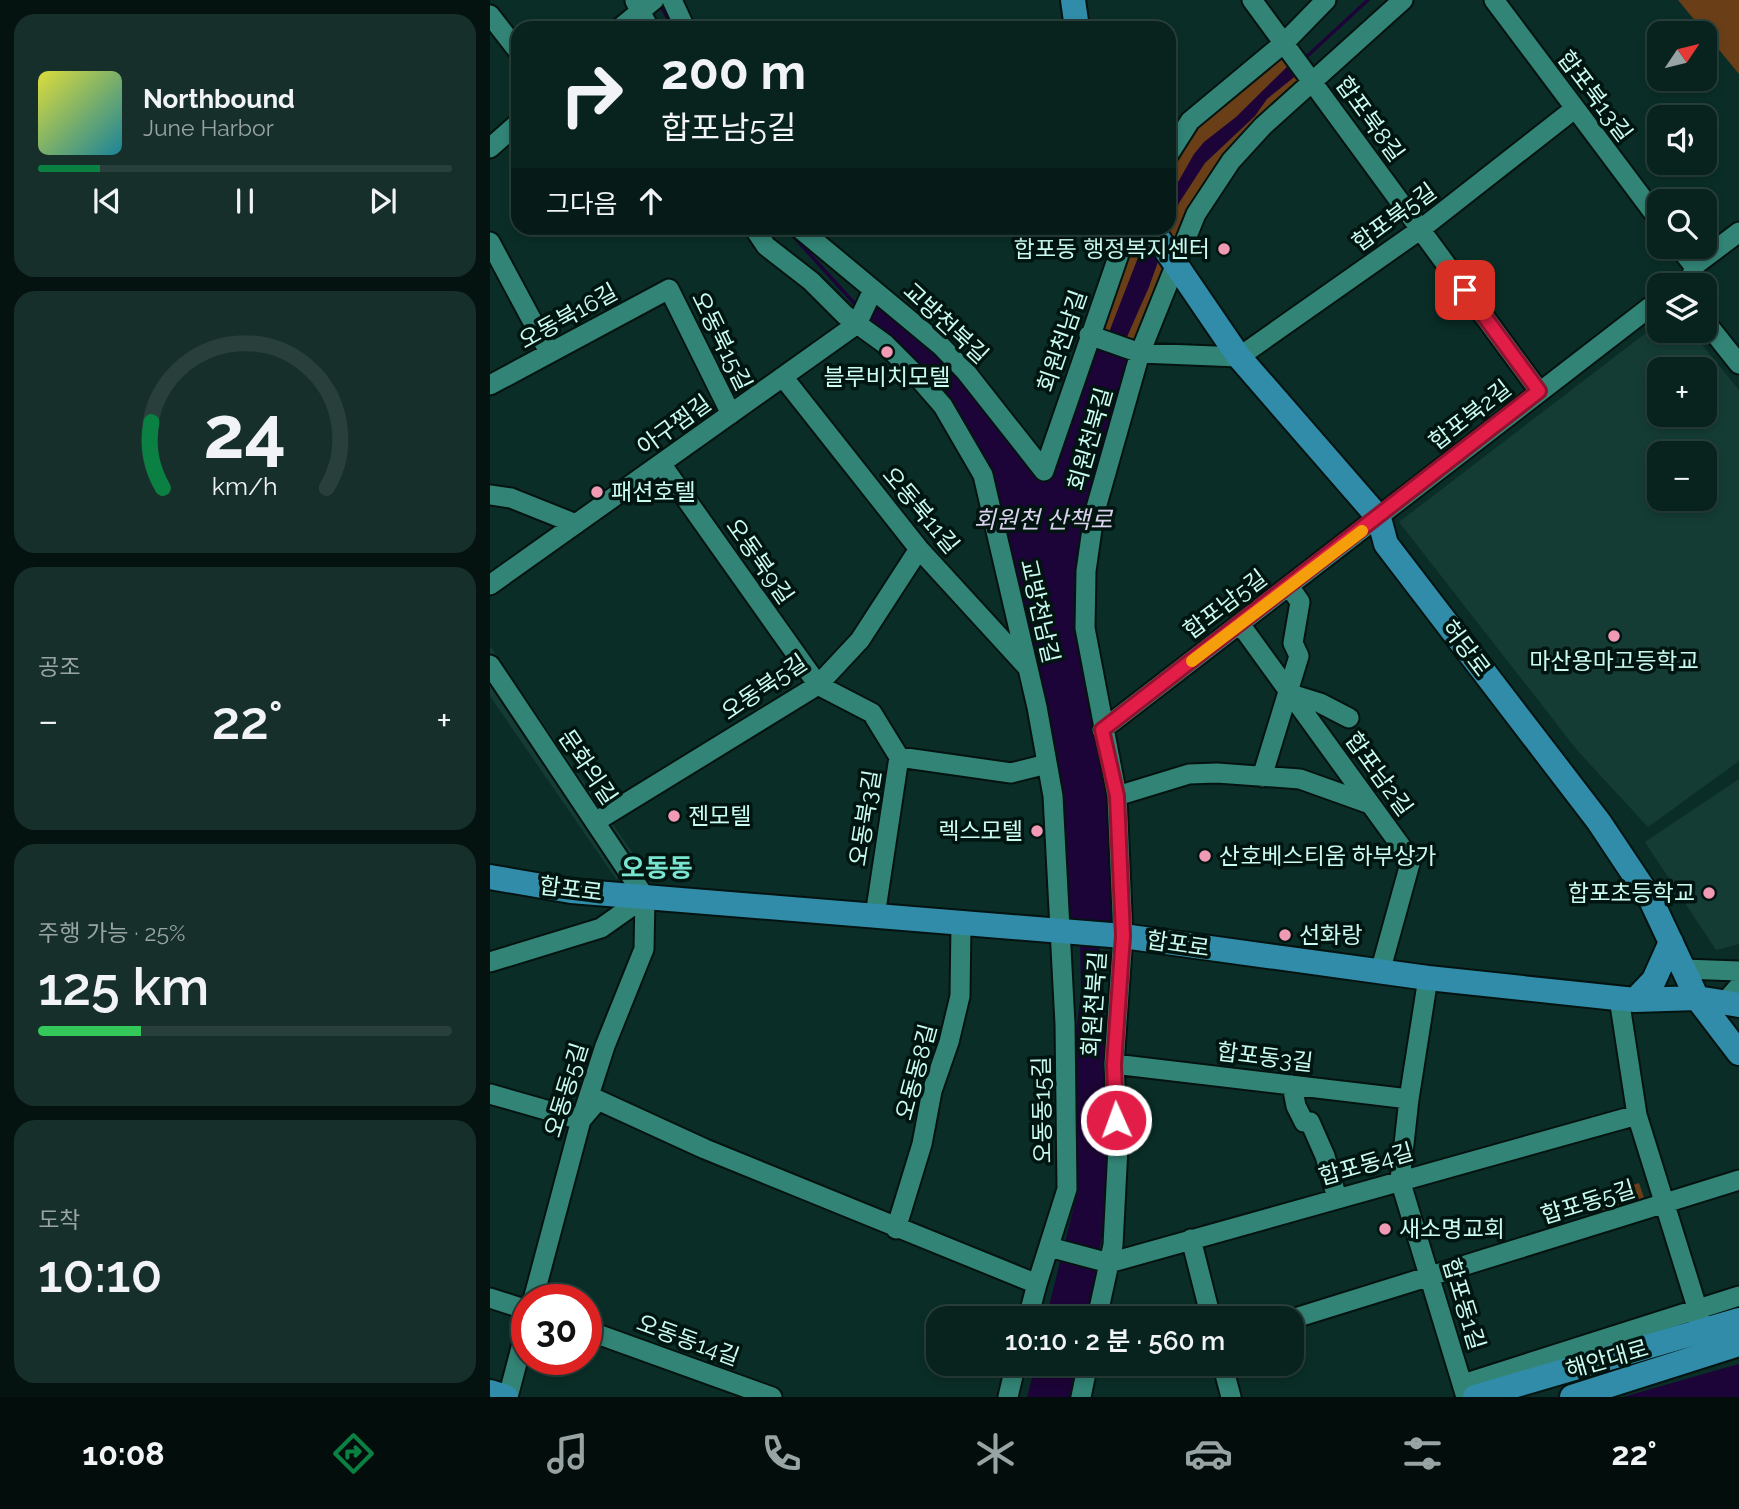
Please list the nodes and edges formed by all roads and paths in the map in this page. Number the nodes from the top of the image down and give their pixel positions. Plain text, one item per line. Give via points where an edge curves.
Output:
1 (672, 0) edge
2 (1073, 0) edge
3 (1252, 0) edge
4 (1326, 0) edge
5 (1403, 0) edge
6 (1494, 0) edge
7 (644, 10) edge
8 (490, 15) edge
9 (629, 21) edge
10 (682, 21) edge
11 (1076, 21) edge
12 (511, 42) edge
13 (1285, 45) junction
14 (1311, 81) junction
15 (1573, 110) junction
16 (511, 129) edge
17 (1176, 143) edge
18 (490, 148) edge
19 (1647, 205) edge
20 (1421, 229) junction
21 (1739, 232) edge
22 (759, 235) edge
23 (807, 235) edge
24 (1125, 235) edge
25 (1156, 235) edge
26 (490, 242) edge
27 (1175, 262) junction
28 (1694, 273) edge
29 (669, 289) joint
30 (872, 292) junction
31 (1647, 309) edge
32 (857, 324) junction
33 (1089, 335) junction
34 (1717, 336) edge
35 (550, 352) junction
36 (1140, 353) junction
37 (1239, 357) junction
38 (1739, 364) edge
39 (783, 377) junction
40 (490, 385) edge
41 (1539, 391) junction
42 (731, 414) junction
43 (662, 465) junction
44 (1044, 471) joint
45 (490, 495) edge
46 (1379, 518) junction
47 (576, 524) junction
48 (919, 549) junction
49 (490, 585) edge
50 (1289, 586) junction
51 (1240, 624) junction
52 (490, 665) edge
53 (1028, 668) junction
54 (818, 685) junction
55 (1289, 692) junction
56 (1349, 718) dead end
57 (1102, 730) junction
58 (899, 757) junction
59 (1047, 764) junction
60 (1262, 776) junction
61 (1117, 796) junction
62 (1370, 804) junction
63 (595, 822) junction
64 (490, 877) edge
65 (645, 897) junction
66 (875, 916) junction
67 (961, 923) junction
68 (1058, 930) junction
69 (1123, 936) junction
70 (1671, 942) junction
71 (490, 962) edge
72 (1683, 969) junction
73 (1739, 971) edge
74 (1380, 972) junction
75 (1428, 978) junction
76 (1734, 997) edge
77 (1697, 998) junction
78 (1627, 999) junction
79 (1739, 1053) edge
80 (1114, 1065) junction
81 (1292, 1085) junction
82 (490, 1094) edge
83 (1409, 1099) junction
84 (1637, 1115) junction
85 (581, 1120) junction
86 (1400, 1180) junction
87 (1739, 1180) edge
88 (1337, 1198) junction
89 (1667, 1203) junction
90 (896, 1229) junction
91 (1191, 1239) junction
92 (1049, 1247) junction
93 (1109, 1263) junction
94 (1430, 1277) junction
95 (537, 1284) edge
96 (1037, 1284) junction
97 (1739, 1296) edge
98 (490, 1298) edge
99 (511, 1305) edge
100 (1031, 1306) edge
101 (1100, 1306) edge
102 (1208, 1306) edge
103 (1304, 1315) edge
104 (1701, 1320) junction
105 (1739, 1320) edge
106 (602, 1337) edge
107 (1739, 1344) edge
108 (513, 1375) edge
109 (1013, 1376) edge
110 (1085, 1376) edge
111 (1225, 1376) edge
112 (726, 1389) edge
113 (490, 1392) edge
114 (1468, 1393) edge
115 (507, 1397) edge
116 (772, 1397) edge
117 (1008, 1397) edge
118 (1080, 1397) edge
119 (1231, 1397) edge
120 (1572, 1397) edge

1 - 10 street
2 - 11 main road
3 - 13 street
4 - 13 street
5 - 14 street, 회원천북길
6 - 15 street, 합포북13길
7 - 9 street
8 - 12 street
13 - 14 street, 합포북8길
13 - 17 street via 1190,121
14 - 20 street, 합포북8길
14 - 27 street, 회원천북길 via 1231,161 1196,214
15 - 19 street, 합포북13길
15 - 20 street, 합포북5길
16 - 18 street
20 - 37 street, 합포북5길
20 - 41 street, 합포북8길
21 - 28 street
22 - 32 street, 교방천남길
23 - 30 street, 교방천북길
24 - 33 street, 회원천남길
25 - 27 main road, 허당로
26 - 35 street
27 - 36 street, 회원천북길
27 - 37 main road, 허당로
29 - 35 street, 오동북16길
29 - 42 street, 오동북15길
30 - 32 street, 아구찜길
30 - 44 street, 교방천북길 via 900,309 946,351
31 - 41 street, 합포북2길
32 - 39 street, 아구찜길
32 - 53 street, 교방천남길 via 885,344 943,406 983,475
33 - 36 street
33 - 44 street, 회원천남길
34 - 38 street
35 - 40 street, 오동북16길
36 - 37 street
36 - 57 street, 회원천북길 via 1094,515 1086,571 1085,628
37 - 46 main road, 허당로
39 - 42 street, 아구찜길
39 - 48 street, 오동북11길
41 - 46 street, 합포북2길
42 - 43 street, 아구찜길
43 - 47 street, 아구찜길
43 - 54 street, 오동북9길
45 - 47 street via 511,498
46 - 50 street, 합포남5길
46 - 70 main road, 허당로 via 1386,544 1599,822 1651,900
47 - 49 street, 아구찜길
48 - 53 street, 오동북11길
48 - 54 street, 오동북5길 via 860,640
50 - 51 street, 합포남5길
50 - 55 street via 1300,602 1293,643 1298,656
51 - 55 street, 합포남2길
51 - 57 street, 합포남5길
52 - 63 street, 문화의길
53 - 59 street, 교방천남길
54 - 58 street, 오동북3길 via 872,713
54 - 63 street, 오동북5길
55 - 56 street
55 - 60 street
55 - 62 street, 합포남2길
57 - 61 street, 회원천북길
58 - 59 street via 1011,773
58 - 66 street, 오동북3길
59 - 68 street, 교방천남길 via 1053,796
60 - 61 street via 1189,774
60 - 62 street via 1300,779
61 - 69 street, 회원천북길
62 - 74 street, 합포남2길 via 1411,860
63 - 65 street, 문화의길
64 - 65 main road, 합포로 via 571,891
65 - 66 main road, 합포로
65 - 71 street via 601,928
65 - 85 street, 오동동5길 via 644,949
66 - 67 main road, 합포로
67 - 68 main road, 합포로
67 - 90 street, 오동동8길 via 960,996
68 - 69 main road, 합포로
68 - 92 street, 오동동15길 via 1068,1189
69 - 74 main road, 합포로
69 - 80 street, 회원천북길
70 - 72 main road, 허당로
70 - 78 main road via 1654,980
72 - 73 street
72 - 77 main road, 허당로
74 - 75 main road, 합포로
75 - 78 main road, 합포로
75 - 83 street, 합포동1길
76 - 77 main road, 합포로
77 - 78 main road, 합포로
77 - 79 main road, 허당로
78 - 84 street
80 - 81 street, 합포동3길
80 - 93 street, 회원천북길 via 1118,1147
81 - 83 street, 합포동3길
81 - 88 street via 1296,1106 1314,1131
82 - 85 street
83 - 86 street, 합포동1길
84 - 86 street, 합포동4길
84 - 89 street
85 - 90 street via 598,1100
85 - 95 street, 오동동5길
86 - 88 street, 합포동4길
86 - 94 street, 합포동1길
87 - 89 street, 합포동5길
88 - 91 street, 합포동4길
89 - 94 street, 합포동5길
89 - 104 street
90 - 96 street
91 - 93 street, 합포동4길
91 - 102 street
92 - 93 street
92 - 96 street, 오동동15길
93 - 101 street, 회원천북길
94 - 103 street, 합포동5길
94 - 114 street, 합포동1길
96 - 100 street, 오동동15길
97 - 104 street
98 - 99 street
104 - 105 main road, 해안대로
104 - 114 main road, 해안대로
106 - 112 street, 오동동14길
107 - 120 main road, 해안대로
108 - 115 street
109 - 117 street
110 - 118 street
111 - 119 street
112 - 116 street, 오동동14길
113 - 115 main road

